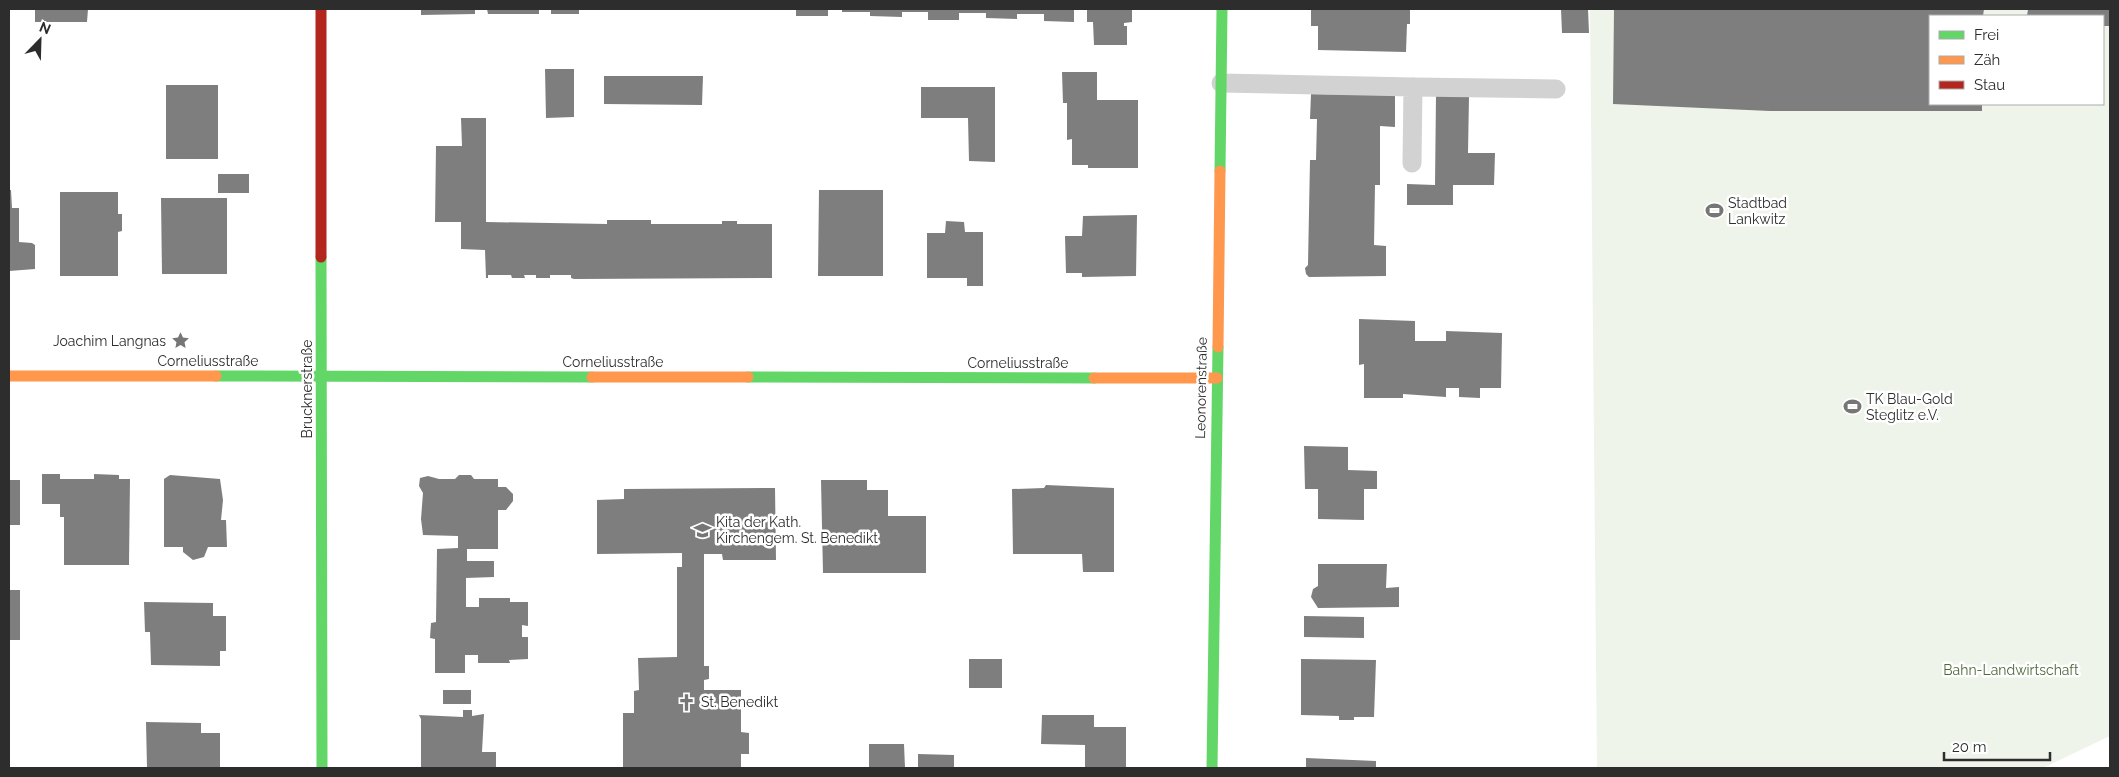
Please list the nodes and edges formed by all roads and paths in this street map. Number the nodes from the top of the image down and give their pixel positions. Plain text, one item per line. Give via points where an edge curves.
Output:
1 (321, 9) edge
2 (1222, 9) edge
3 (1220, 83) junction
4 (1413, 87) junction
5 (1556, 89) dead end
6 (1412, 163) dead end
7 (9, 376) edge
8 (322, 377) junction
9 (1217, 378) junction
10 (322, 768) edge
11 (1212, 768) edge

1 - 8 street, Brucknerstraße
2 - 3 street, Leonorenstraße
3 - 4 lane
3 - 9 street, Leonorenstraße
4 - 5 lane
4 - 6 lane
7 - 8 street, Corneliusstraße
8 - 9 street, Corneliusstraße
8 - 10 street, Brucknerstraße
9 - 11 street, Leonorenstraße

